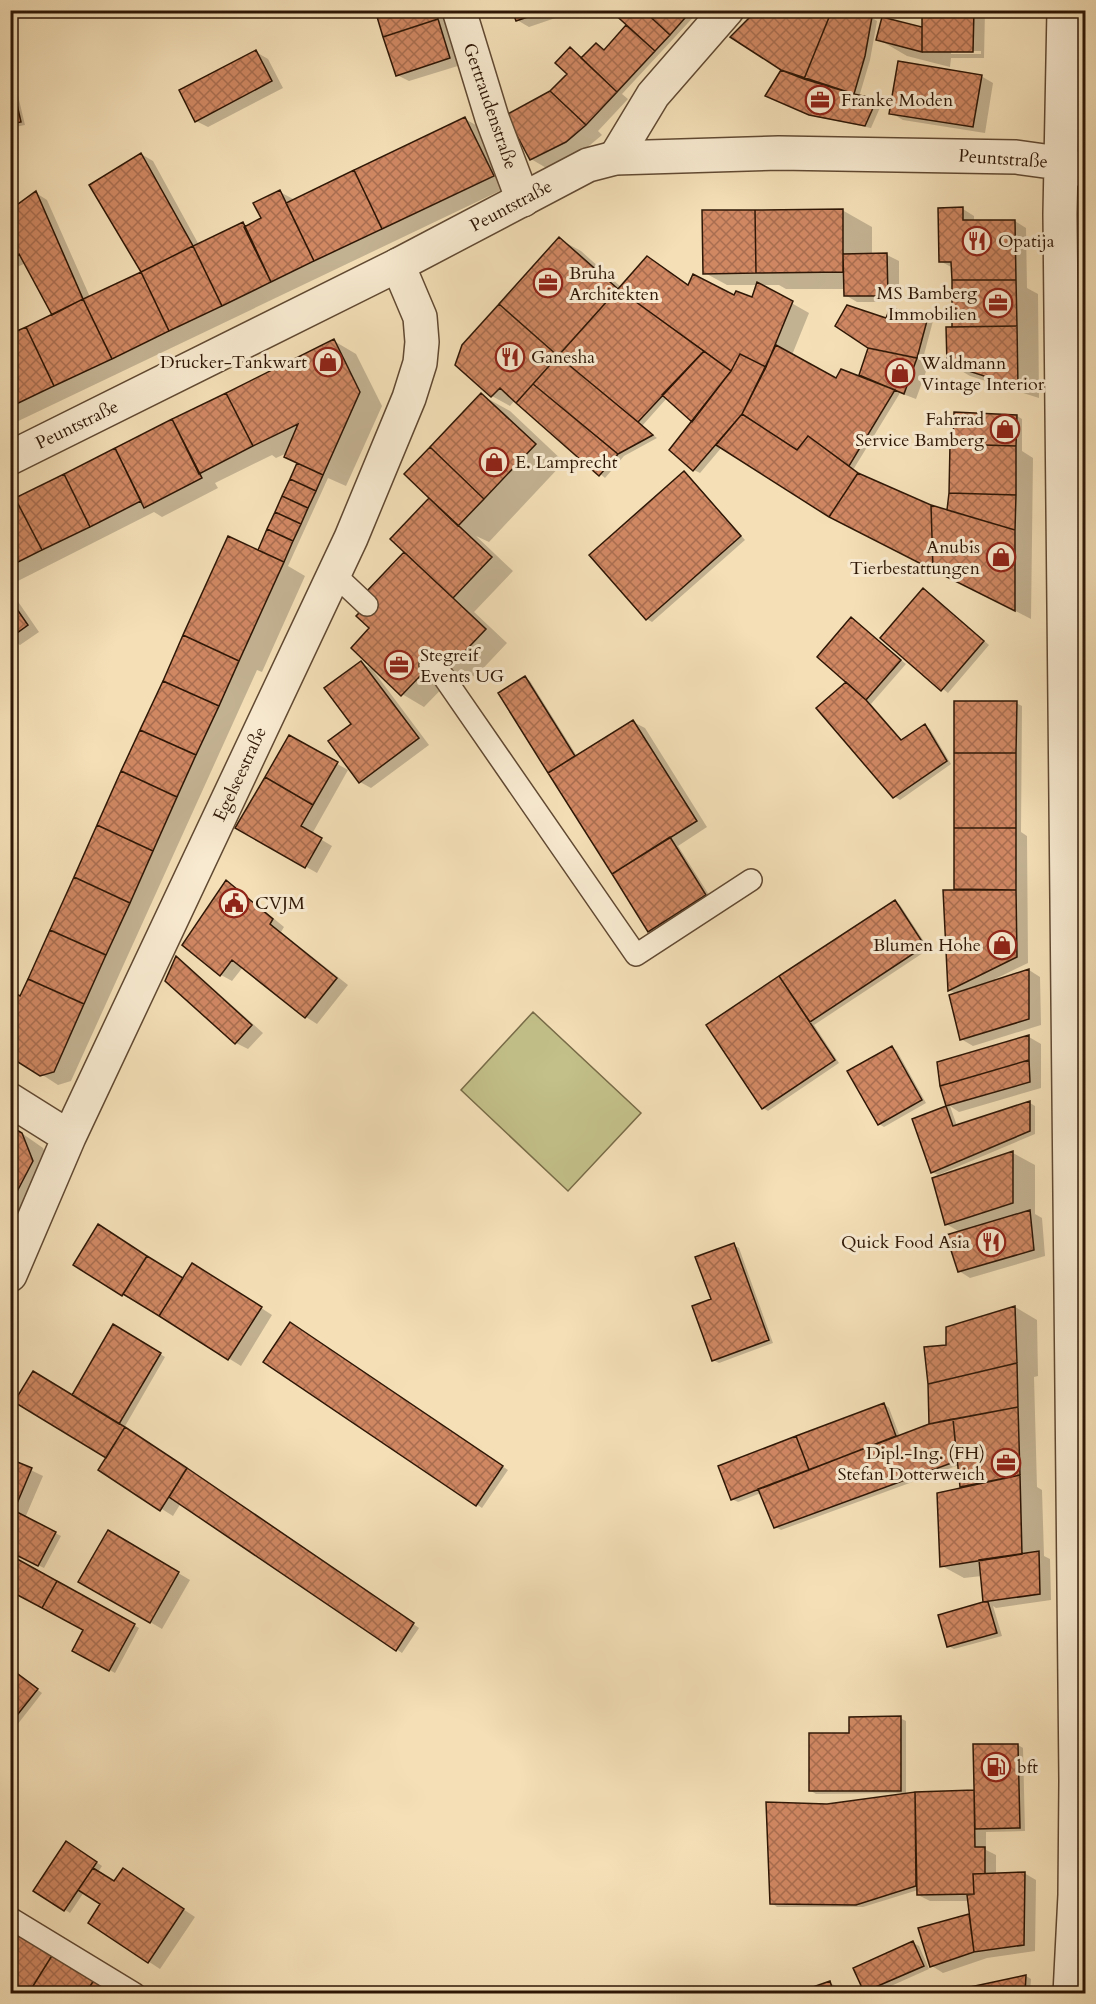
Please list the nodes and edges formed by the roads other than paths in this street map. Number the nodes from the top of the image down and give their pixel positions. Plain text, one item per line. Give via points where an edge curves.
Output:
1 (459, 10) edge
2 (727, 10) edge
3 (1064, 10) edge
4 (615, 158) junction
5 (1072, 167) edge
6 (523, 200) junction
7 (1086, 260) edge
8 (398, 265) junction
9 (1061, 302) junction
10 (10, 458) edge
11 (334, 574) junction
12 (366, 605) dead end
13 (430, 665) dead end
14 (751, 880) dead end
15 (10, 1100) edge
16 (69, 1137) junction
17 (10, 1275) edge
18 (1080, 1759) edge
19 (10, 1918) edge
20 (135, 1994) edge
21 (1070, 1994) edge

1 - 6 street, Gertraudenstraße via 492,118
2 - 4 street via 652,95
3 - 5 street
4 - 5 street, Peuntstraße via 779,153 1016,156
4 - 6 street, Peuntstraße via 588,165
5 - 9 street
6 - 8 street, Peuntstraße
7 - 9 street
8 - 10 street, Peuntstraße
8 - 11 street, Egelseestraße via 420,317 420,363 409,398
9 - 18 street
11 - 12 lane
11 - 16 street, Egelseestraße
13 - 14 lane via 443,676 636,955
15 - 16 street
16 - 17 street, Egelseestraße
18 - 21 street
19 - 20 lane

